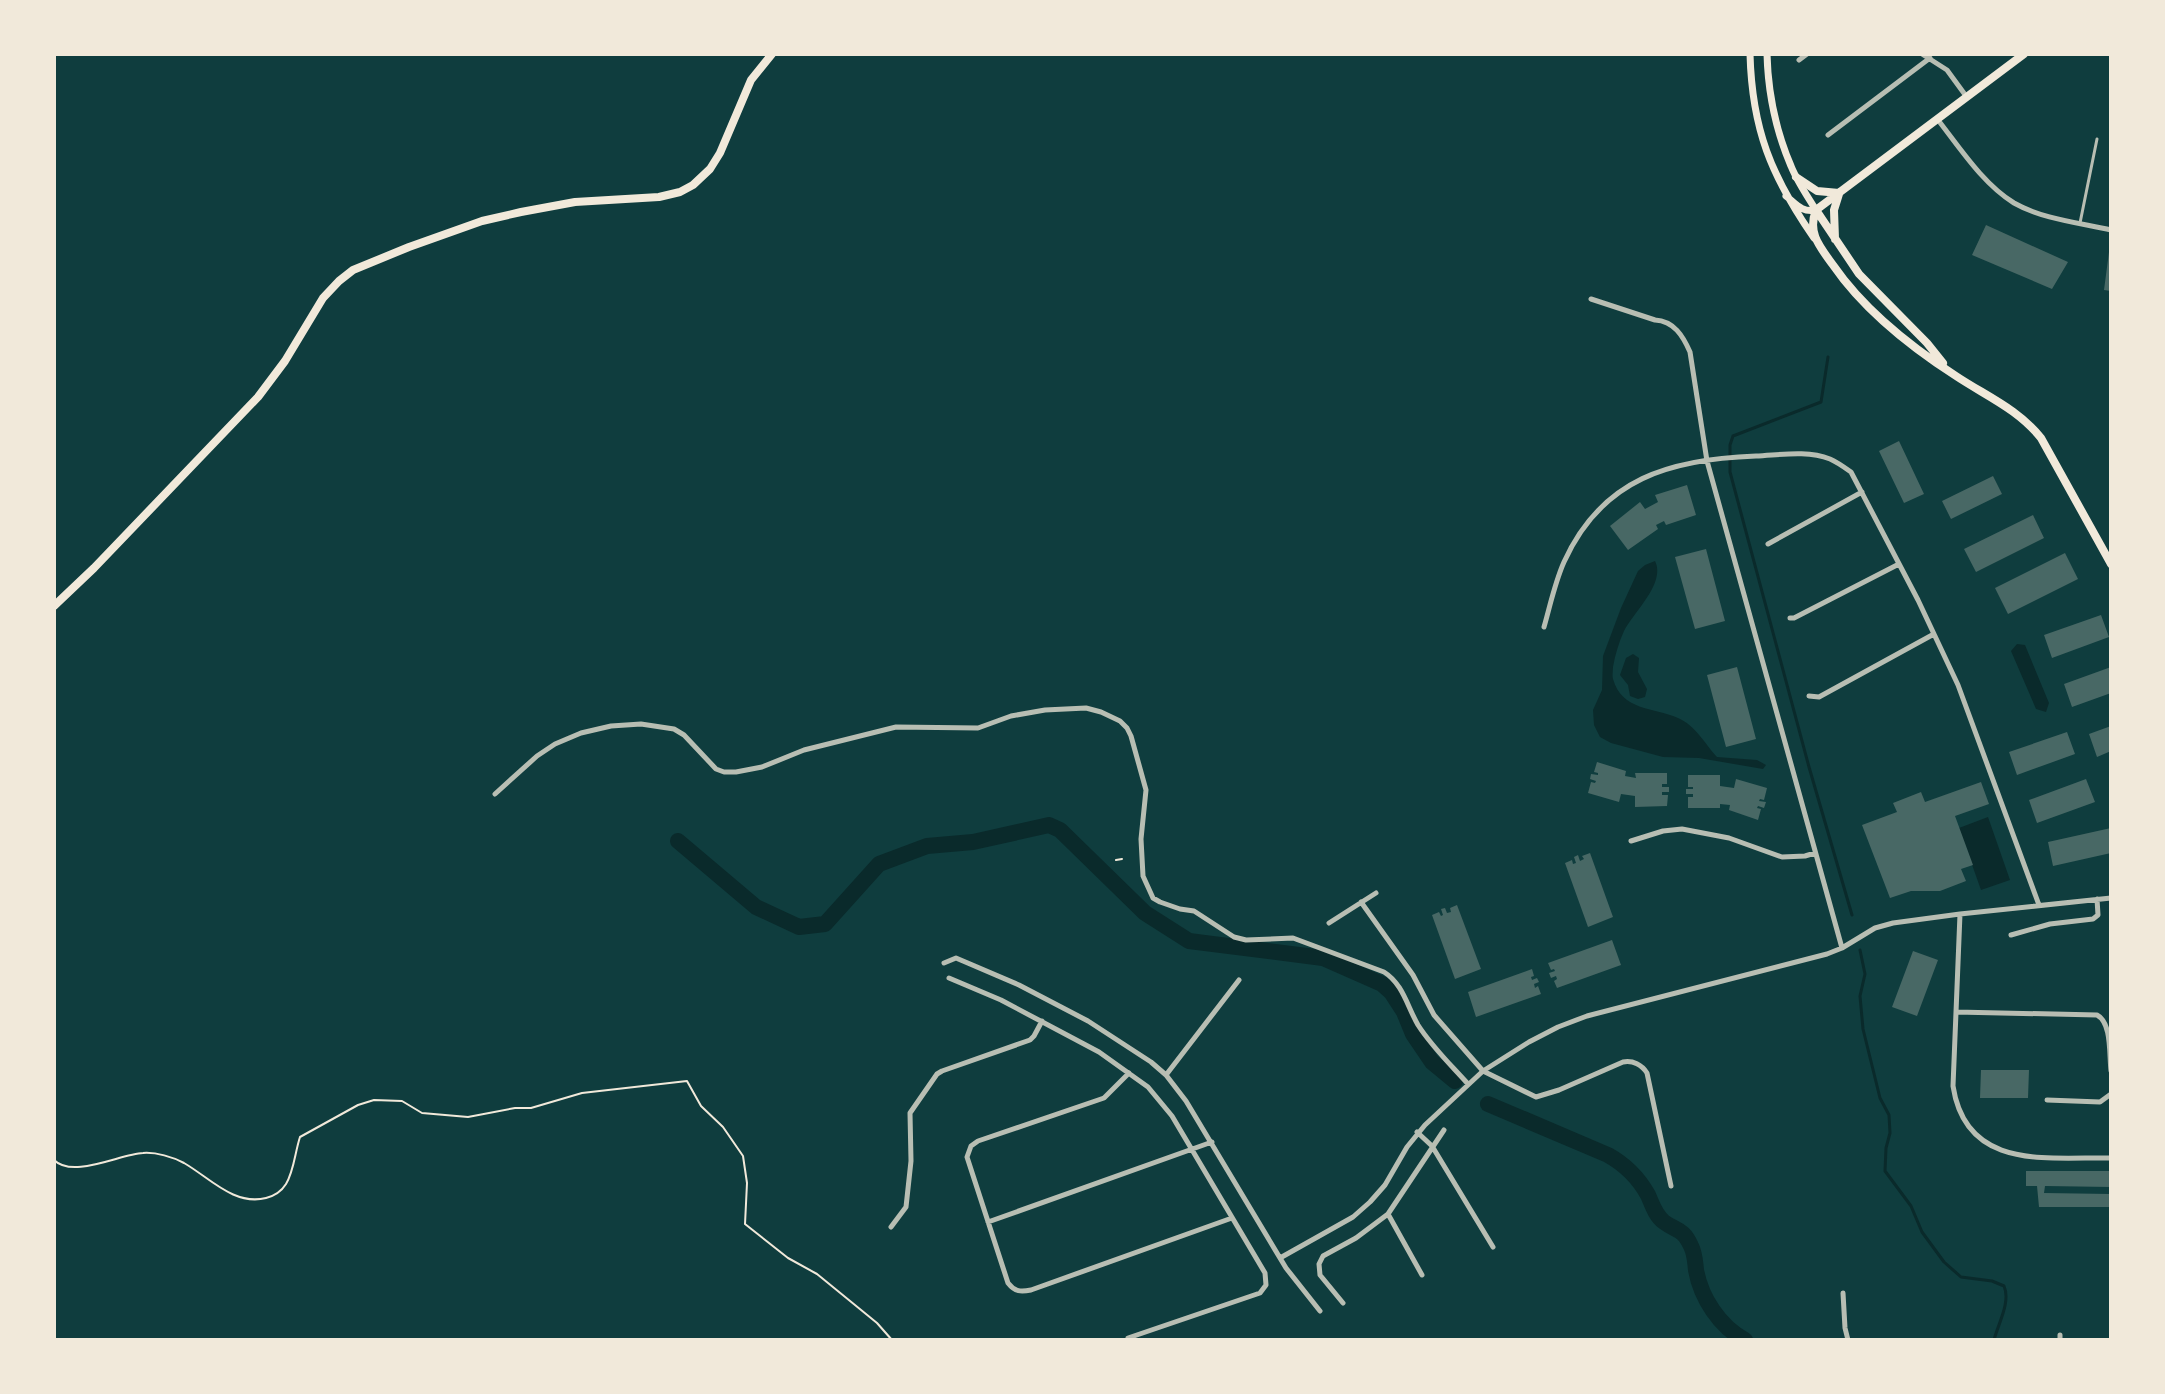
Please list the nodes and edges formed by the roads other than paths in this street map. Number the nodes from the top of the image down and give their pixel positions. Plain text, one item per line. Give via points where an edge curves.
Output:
1 (772, 54) edge
2 (1750, 54) edge
3 (1767, 54) edge
4 (1807, 54) edge
5 (1922, 54) edge
6 (2024, 54) edge
7 (1930, 58) junction
8 (1799, 60) dead end
9 (1967, 97) junction
10 (1938, 120) junction
11 (1828, 135) dead end
12 (2097, 139) dead end
13 (1796, 177) junction
14 (1839, 193) junction
15 (1786, 196) junction
16 (1816, 210) junction
17 (2080, 223) junction
18 (2111, 230) edge
19 (1814, 238) junction
20 (1836, 242) junction
21 (1591, 299) dead end
22 (1950, 373) junction
23 (1707, 461) junction
24 (1862, 492) junction
25 (1768, 544) dead end
26 (1899, 564) junction
27 (2111, 564) edge
28 (54, 606) edge
29 (1790, 618) dead end
30 (1544, 627) dead end
31 (1934, 634) junction
32 (1809, 696) dead end
33 (495, 794) dead end
34 (1631, 841) dead end
35 (1815, 853) junction
36 (1376, 893) dead end
37 (2111, 898) edge
38 (2097, 899) junction
39 (1361, 902) junction
40 (2039, 905) junction
41 (1960, 914) junction
42 (1329, 923) dead end
43 (2011, 935) dead end
44 (1842, 948) junction
45 (944, 963) dead end
46 (949, 978) dead end
47 (1239, 980) dead end
48 (1956, 1012) junction
49 (1042, 1021) junction
50 (1483, 1071) junction
51 (2111, 1071) edge
52 (1129, 1073) junction
53 (1166, 1075) junction
54 (1468, 1084) junction
55 (2110, 1095) edge
56 (2047, 1100) dead end
57 (1444, 1130) dead end
58 (1417, 1132) junction
59 (1212, 1142) junction
60 (1432, 1146) junction
61 (1192, 1149) junction
62 (2111, 1158) edge
63 (1671, 1186) dead end
64 (1388, 1214) junction
65 (1232, 1218) junction
66 (988, 1222) junction
67 (891, 1227) dead end
68 (1493, 1247) dead end
69 (1280, 1258) junction
70 (1422, 1275) dead end
71 (1843, 1293) dead end
72 (1343, 1303) dead end
73 (1320, 1311) dead end
74 (1128, 1338) edge
75 (1848, 1340) edge

1 - 28 main road via 751,80 710,169 680,192 575,202 482,221 353,270 323,298 258,397
2 - 15 main road via 1759,133
3 - 13 main road via 1768,85
4 - 8 street
5 - 7 street
6 - 9 main road
7 - 9 street via 1947,70
7 - 11 street
9 - 10 main road
10 - 14 main road
10 - 17 street via 2002,194 2029,210
12 - 17 lane
13 - 14 main road via 1817,191
13 - 16 main road
14 - 16 main road
14 - 20 main road
15 - 16 main road via 1801,209
15 - 19 main road
16 - 19 main road
16 - 20 main road
17 - 18 street
19 - 22 main road via 1847,285 1898,334
20 - 22 main road
21 - 23 street via 1665,321 1685,340
22 - 27 main road via 2017,413 2041,438
23 - 24 street via 1813,454 1851,472
23 - 30 street via 1666,468 1636,481 1589,520 1562,566
23 - 35 street
24 - 25 street
24 - 26 street
26 - 29 street
26 - 31 street
31 - 32 street via 1819,697
31 - 40 street
33 - 54 street via 555,744 611,726 674,729 716,769 736,772 896,727 978,728 1045,710 1101,712 1120,721 1131,736 1146,790 1143,876 1153,898 1194,911 1234,937 1293,938 1384,972 1399,986 1429,1041
34 - 35 street via 1682,829 1729,838 1782,857
35 - 44 street
36 - 39 street
37 - 38 street
38 - 40 street
38 - 43 street via 2098,915 2093,919
39 - 42 street
39 - 50 street via 1413,975 1434,1015
40 - 41 street
41 - 44 street via 1875,928
41 - 48 street
44 - 50 street via 1587,1016 1529,1042
45 - 53 street via 956,958 1019,985 1088,1021
46 - 49 street
47 - 53 street
48 - 51 street via 2097,1015 2106,1025
48 - 62 street via 1953,1086 1974,1133 2013,1156
49 - 52 street
49 - 67 street via 1030,1040 937,1074 910,1113 906,1207
50 - 54 street
50 - 63 street via 1536,1097 1623,1062 1643,1067
52 - 61 street via 1148,1087
52 - 66 street via 1104,1098 971,1146 967,1157
53 - 59 street
54 - 58 street
55 - 56 street via 2100,1102
57 - 60 street
58 - 60 street
58 - 69 street via 1370,1202
59 - 61 street
59 - 69 street
60 - 64 street
60 - 68 street
61 - 65 street
61 - 66 street
64 - 70 street
64 - 72 street via 1323,1256 1320,1275
65 - 66 street via 1021,1292 1008,1283
65 - 74 street via 1265,1273 1260,1293
69 - 73 street
71 - 75 street

